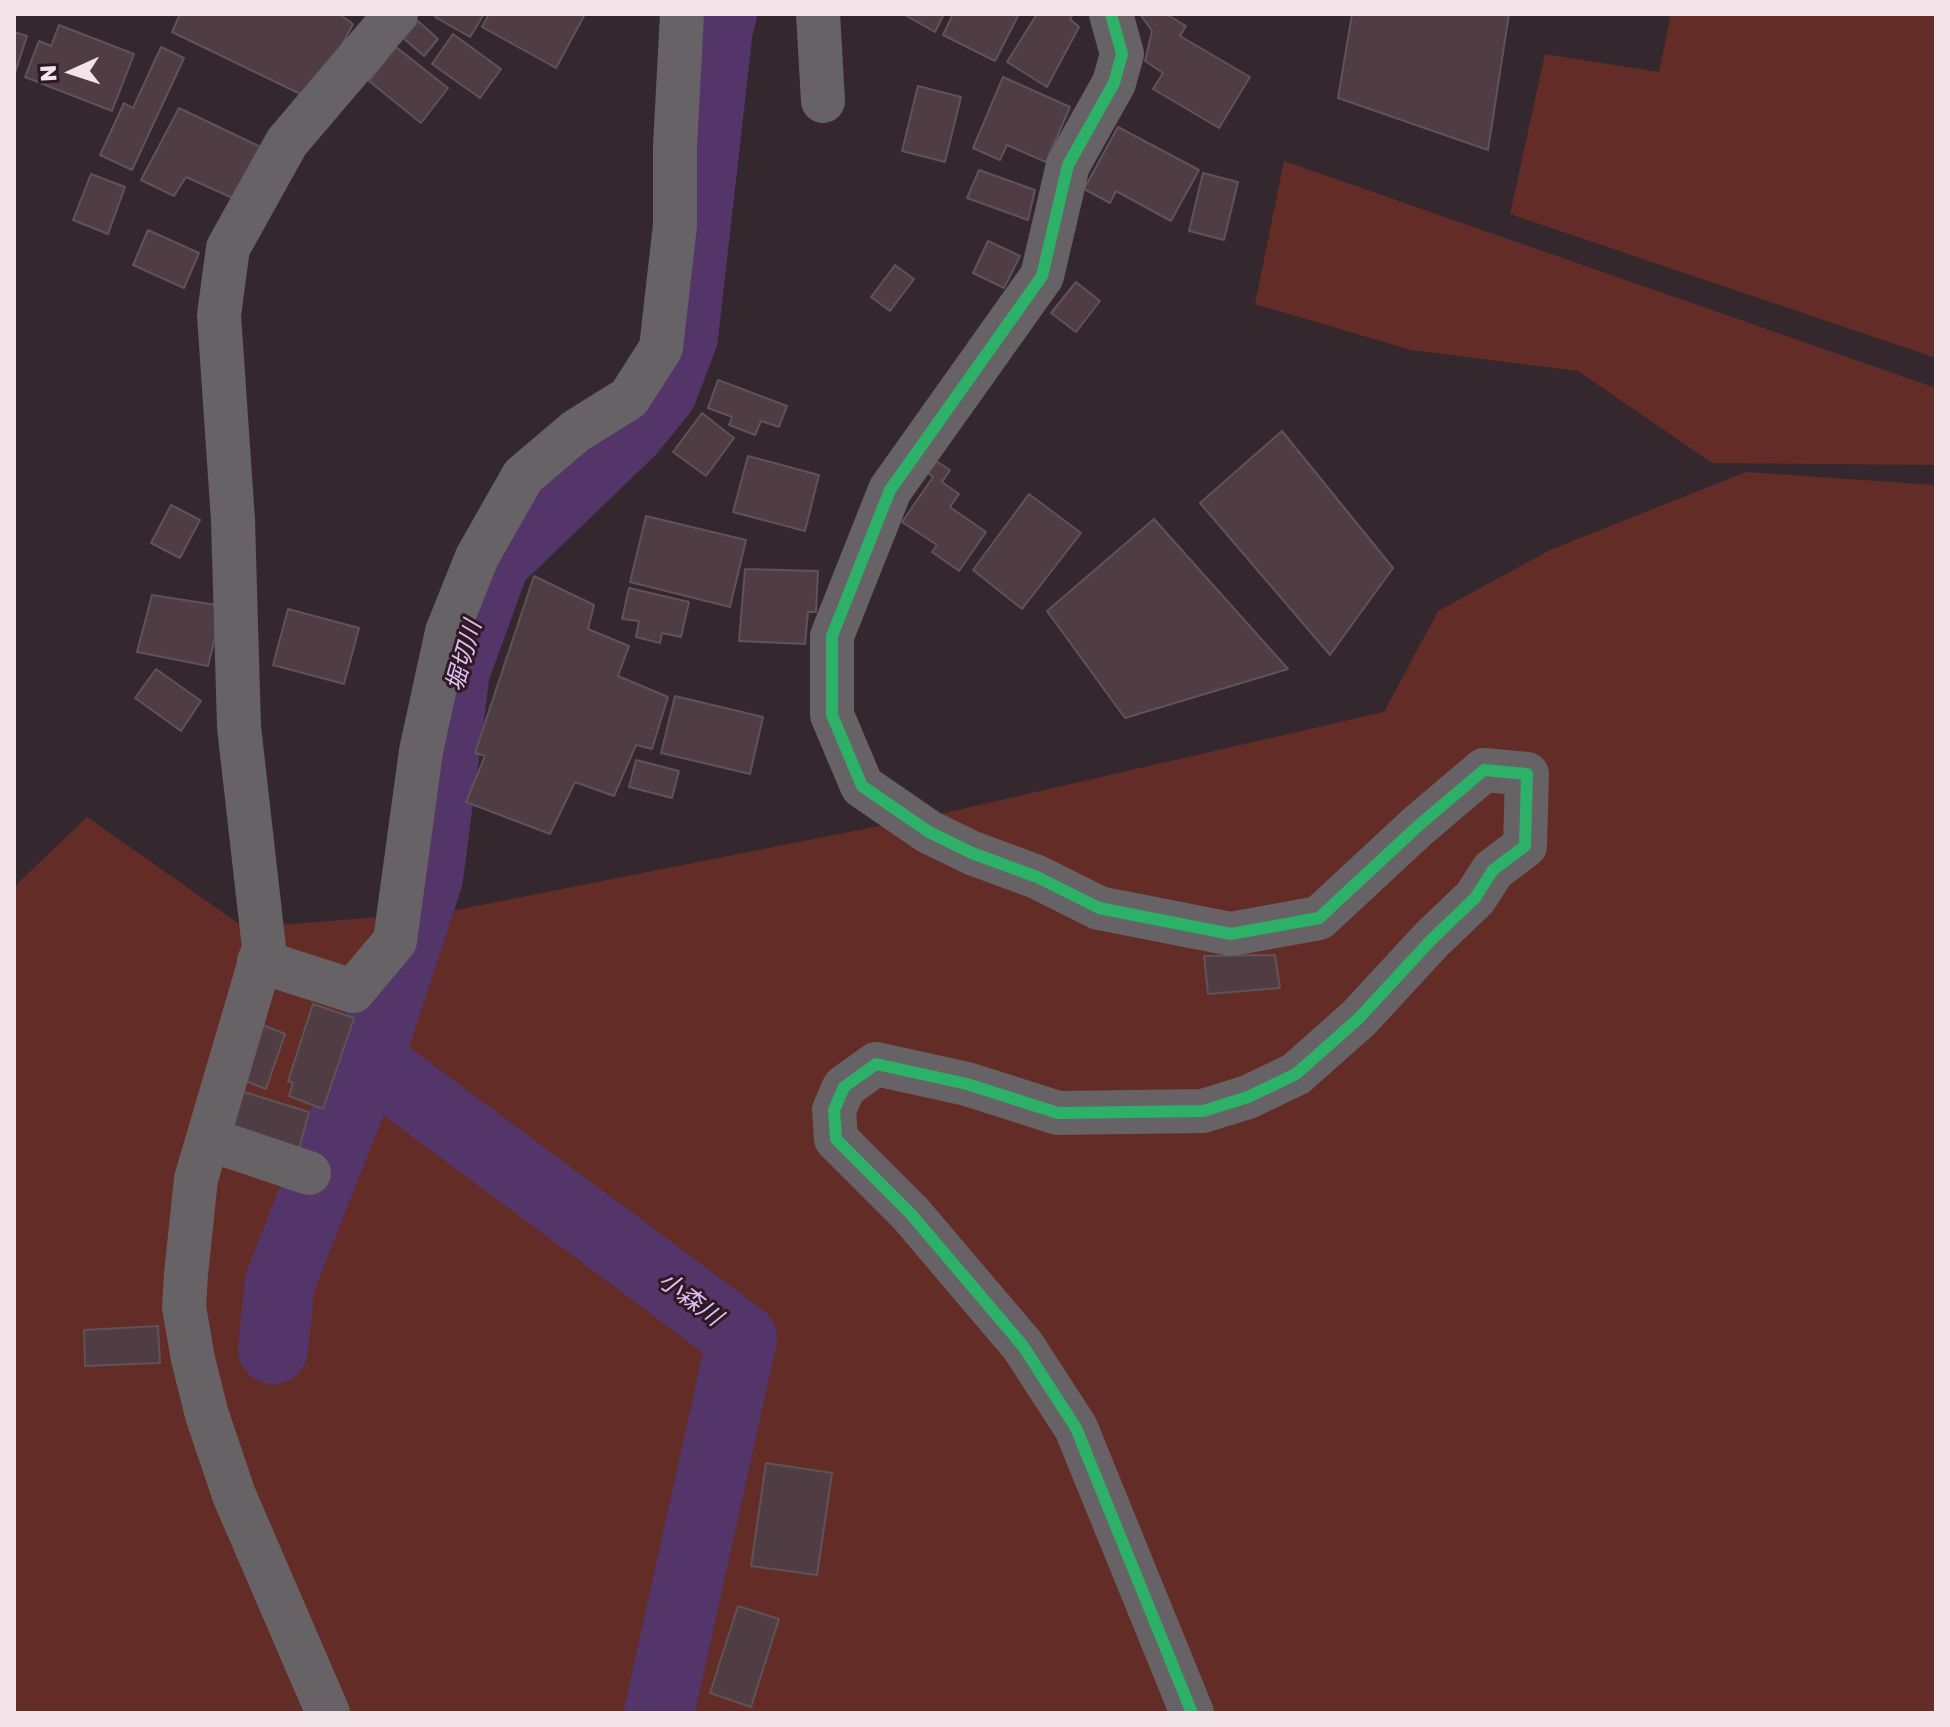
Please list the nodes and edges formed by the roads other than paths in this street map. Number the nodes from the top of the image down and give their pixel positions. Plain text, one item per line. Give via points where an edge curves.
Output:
1 (396, 14) edge
2 (682, 14) edge
3 (818, 14) edge
4 (1111, 14) edge
5 (823, 101) dead end
6 (259, 961) junction
7 (208, 1139) junction
8 (309, 1173) dead end
9 (328, 1713) edge
10 (1192, 1713) edge

1 - 6 street via 287,142 228,248 219,315 233,520 239,727 264,948
2 - 6 street via 675,225 661,348 629,398 576,431 523,476 477,557 447,632 421,751 395,941 353,991
3 - 5 street
4 - 10 street via 1122,54 1114,83 1068,165 1042,276 890,490 832,636 832,715 862,786 929,832 1099,908 1231,934 1319,918 1484,770 1527,774 1525,846 1493,870 1475,898 1359,1018 1296,1074 1203,1111 1058,1113 967,1084 876,1064 844,1087 834,1110 836,1139 910,1213 1014,1335 1076,1428
6 - 7 street
7 - 8 street
7 - 9 street via 196,1179 186,1274 184,1307 193,1359 234,1495

